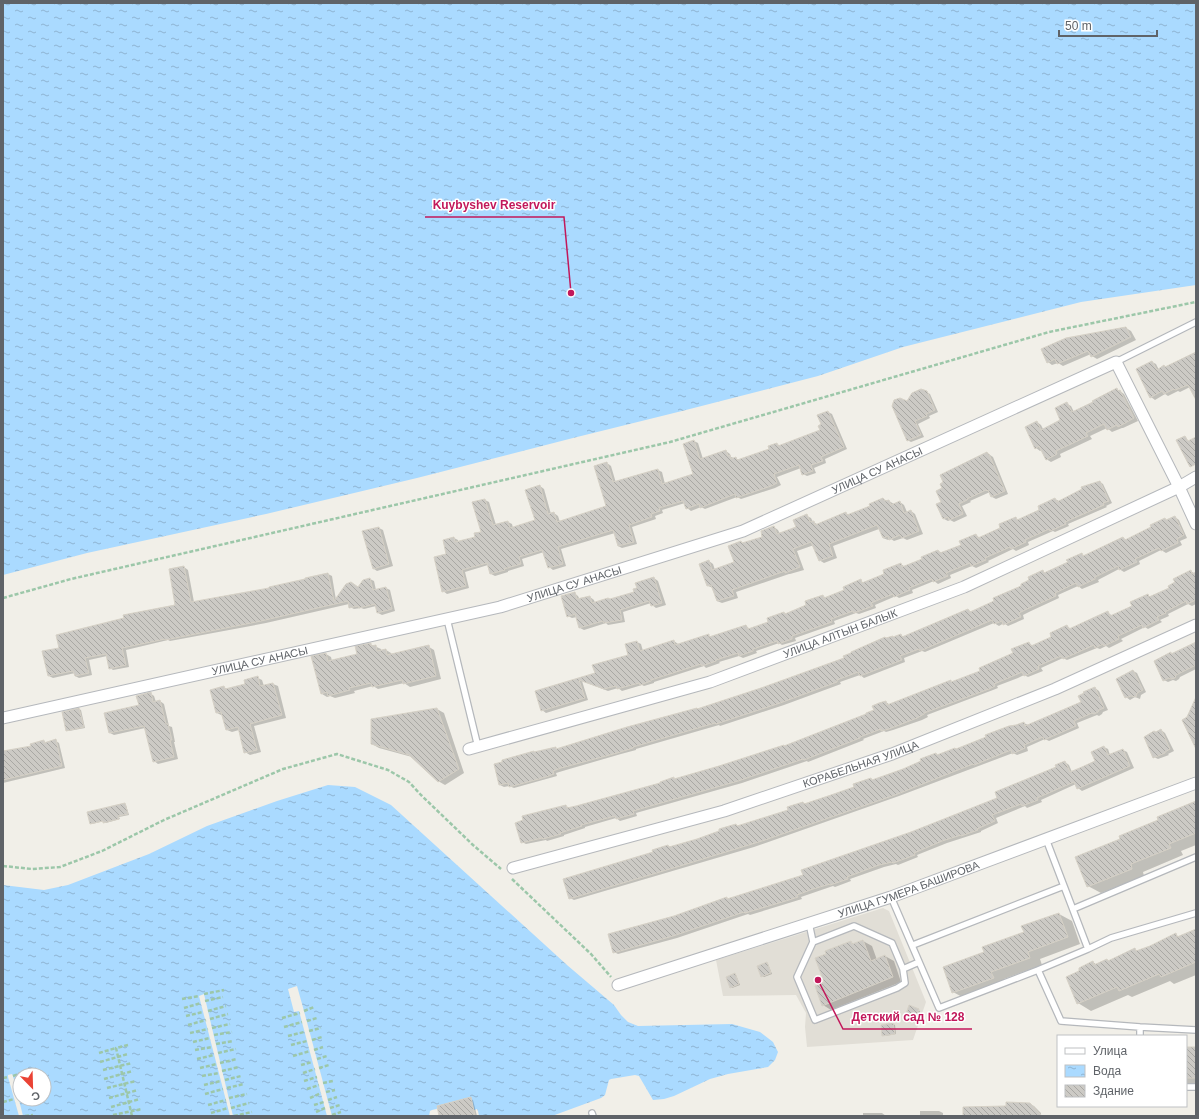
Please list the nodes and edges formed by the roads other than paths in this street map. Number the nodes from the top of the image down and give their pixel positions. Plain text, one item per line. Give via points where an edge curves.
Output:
1 (1196, 322) edge
2 (1116, 362) junction
3 (1196, 477) edge
4 (1179, 487) junction
5 (1196, 524) edge
6 (447, 619) junction
7 (1196, 625) edge
8 (3, 718) edge
9 (474, 748) joint
10 (1196, 783) edge
11 (1046, 839) junction
12 (1196, 857) edge
13 (509, 872) road end
14 (1064, 886) junction
15 (891, 897) junction
16 (1073, 909) junction
17 (1196, 913) edge
18 (809, 924) junction
19 (813, 942) junction
20 (913, 946) junction
21 (1088, 949) junction
22 (920, 962) junction
23 (903, 968) junction
24 (1038, 970) junction
25 (618, 985) road end
26 (1140, 1027) junction
27 (1196, 1030) edge
28 (1140, 1035) edge

1 - 2 lane
2 - 4 street
2 - 6 street, УЛИЦА СУ АНАСЫ via 743,530 500,607
3 - 4 street, УЛИЦА АЛТЫН БАЛЫК
4 - 5 street
4 - 9 street, УЛИЦА АЛТЫН БАЛЫК via 964,587 710,682
6 - 8 street, УЛИЦА СУ АНАСЫ
6 - 9 lane
7 - 13 street, КОРАБЕЛЬНАЯ УЛИЦА via 1055,689 892,754 724,811
10 - 11 street, УЛИЦА ГУМЕРА БАШИРОВА
11 - 14 lane
11 - 15 street, УЛИЦА ГУМЕРА БАШИРОВА
12 - 16 lane
14 - 16 lane
14 - 20 lane
15 - 18 street, УЛИЦА ГУМЕРА БАШИРОВА
15 - 20 lane
16 - 21 lane
17 - 21 lane via 1111,938
18 - 19 lane
18 - 25 street, УЛИЦА ГУМЕРА БАШИРОВА
19 - 23 lane via 854,926 892,943
19 - 23 lane via 797,977 815,1020 897,988 905,983
20 - 22 lane
21 - 24 lane
22 - 23 lane
22 - 24 lane via 939,1008
24 - 26 lane via 1061,1021
26 - 27 lane
26 - 28 lane

